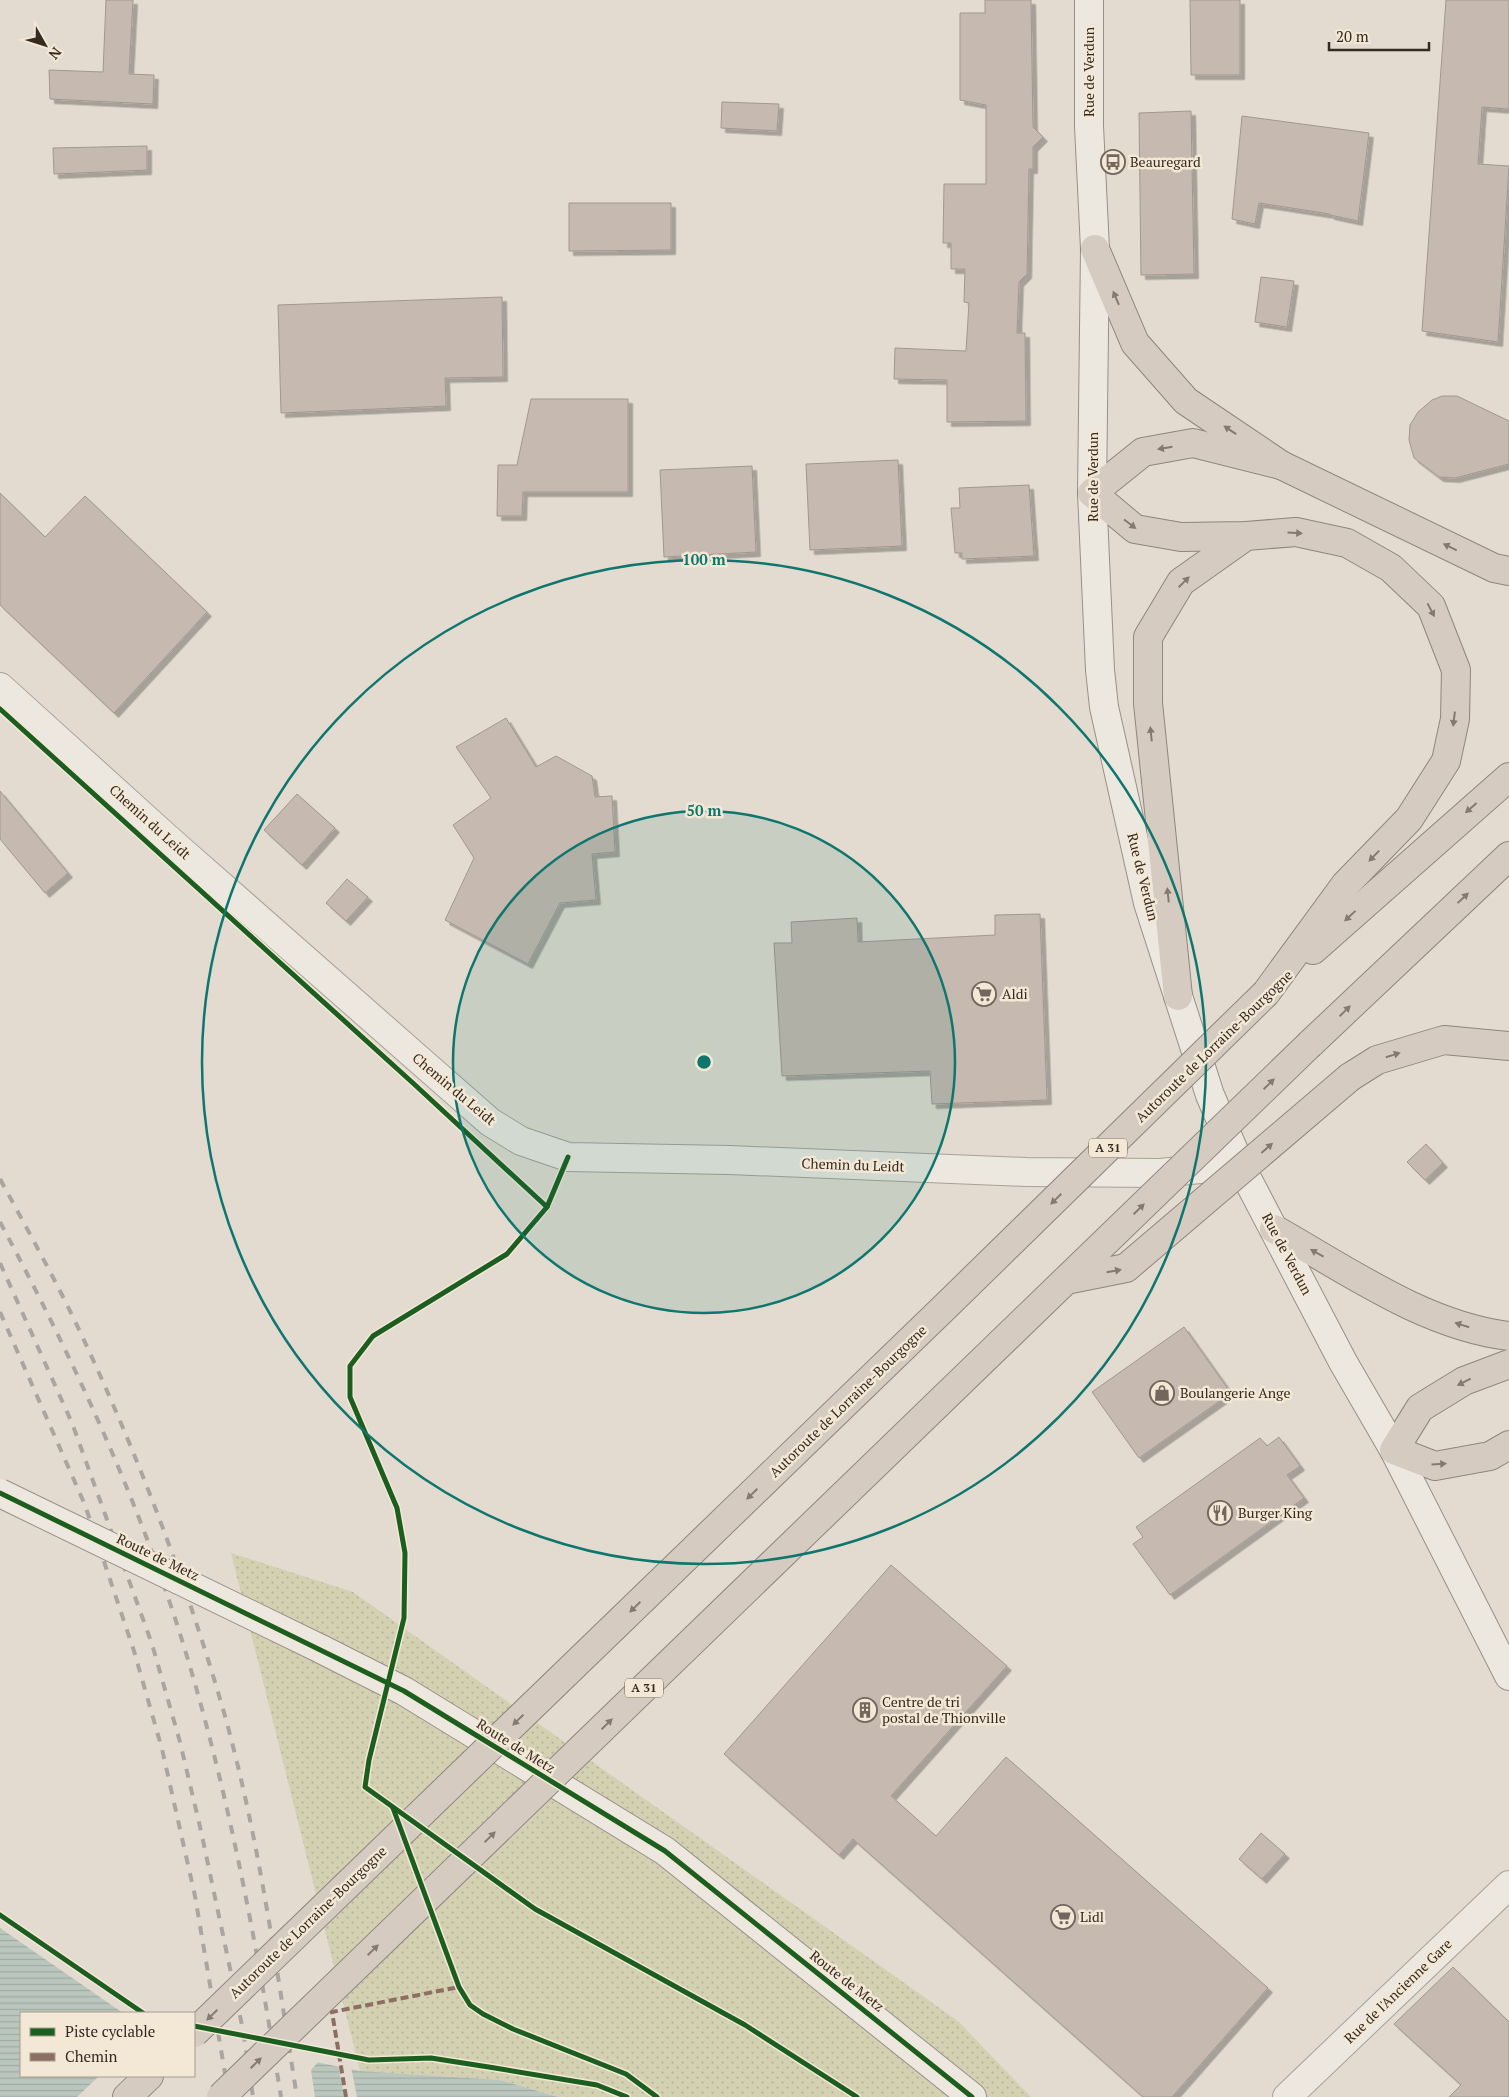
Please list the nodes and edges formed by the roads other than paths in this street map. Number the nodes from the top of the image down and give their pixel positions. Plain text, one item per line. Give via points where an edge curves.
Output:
1 (1089, 0) edge
2 (1095, 249) junction
3 (1281, 465) junction
4 (1092, 493) junction
5 (1246, 536) junction
6 (1509, 571) edge
7 (0, 687) edge
8 (1509, 777) edge
9 (1509, 856) edge
10 (1266, 993) junction
11 (1178, 996) junction
12 (1509, 1046) edge
13 (1220, 1121) junction
14 (1240, 1165) junction
15 (1160, 1173) junction
16 (1274, 1229) junction
17 (1066, 1280) junction
18 (1509, 1336) edge
19 (1509, 1364) edge
20 (1509, 1445) edge
21 (1394, 1450) junction
22 (0, 1493) edge
23 (1509, 1676) edge
24 (1509, 1885) edge
25 (195, 2032) edge
26 (148, 2077) edge
27 (127, 2097) edge
28 (221, 2097) edge
29 (972, 2097) edge
30 (1287, 2097) edge

1 - 2 main road, Rue de Verdun via 1089,126
3 -> 2 highway via 1186,401 1135,343
2 - 4 main road, Rue de Verdun
3 -> 4 highway via 1193,443 1143,452
6 -> 3 highway via 1494,568
4 -> 5 highway via 1135,529 1181,537
4 - 11 main road, Rue de Verdun via 1104,707 1148,903
5 -> 10 highway via 1296,532 1347,543 1391,568 1431,606 1456,670 1455,719 1446,761 1409,819 1345,885
11 -> 5 highway via 1148,703 1148,637 1182,582
7 - 15 main road, Chemin du Leidt via 490,1122 521,1140 568,1157
8 -> 10 highway, Autoroute de Lorraine-Bourgogne / A 31 via 1362,904
17 -> 9 highway, A 31, bridge
10 -> 25 highway, Autoroute de Lorraine-Bourgogne / A 31, bridge
11 - 13 main road, Rue de Verdun
17 -> 12 highway, bridge via 1126,1268 1350,1077 1378,1060 1444,1040
13 - 14 main road, Rue de Verdun
13 - 15 main road
14 - 15 main road, Chemin du Leidt
14 - 16 main road, Rue de Verdun
18 -> 16 highway via 1489,1334 1420,1311
16 - 21 main road, Rue de Verdun
28 -> 17 highway, A 31, bridge
19 -> 21 highway via 1464,1381 1420,1408
21 -> 20 highway via 1435,1466 1490,1456
21 - 23 main road, Rue de Verdun
22 - 29 main road, Route de Metz, bridge via 404,1691 665,1852
24 - 30 main road, Rue de l'Ancienne Gare
26 - 27 highway

